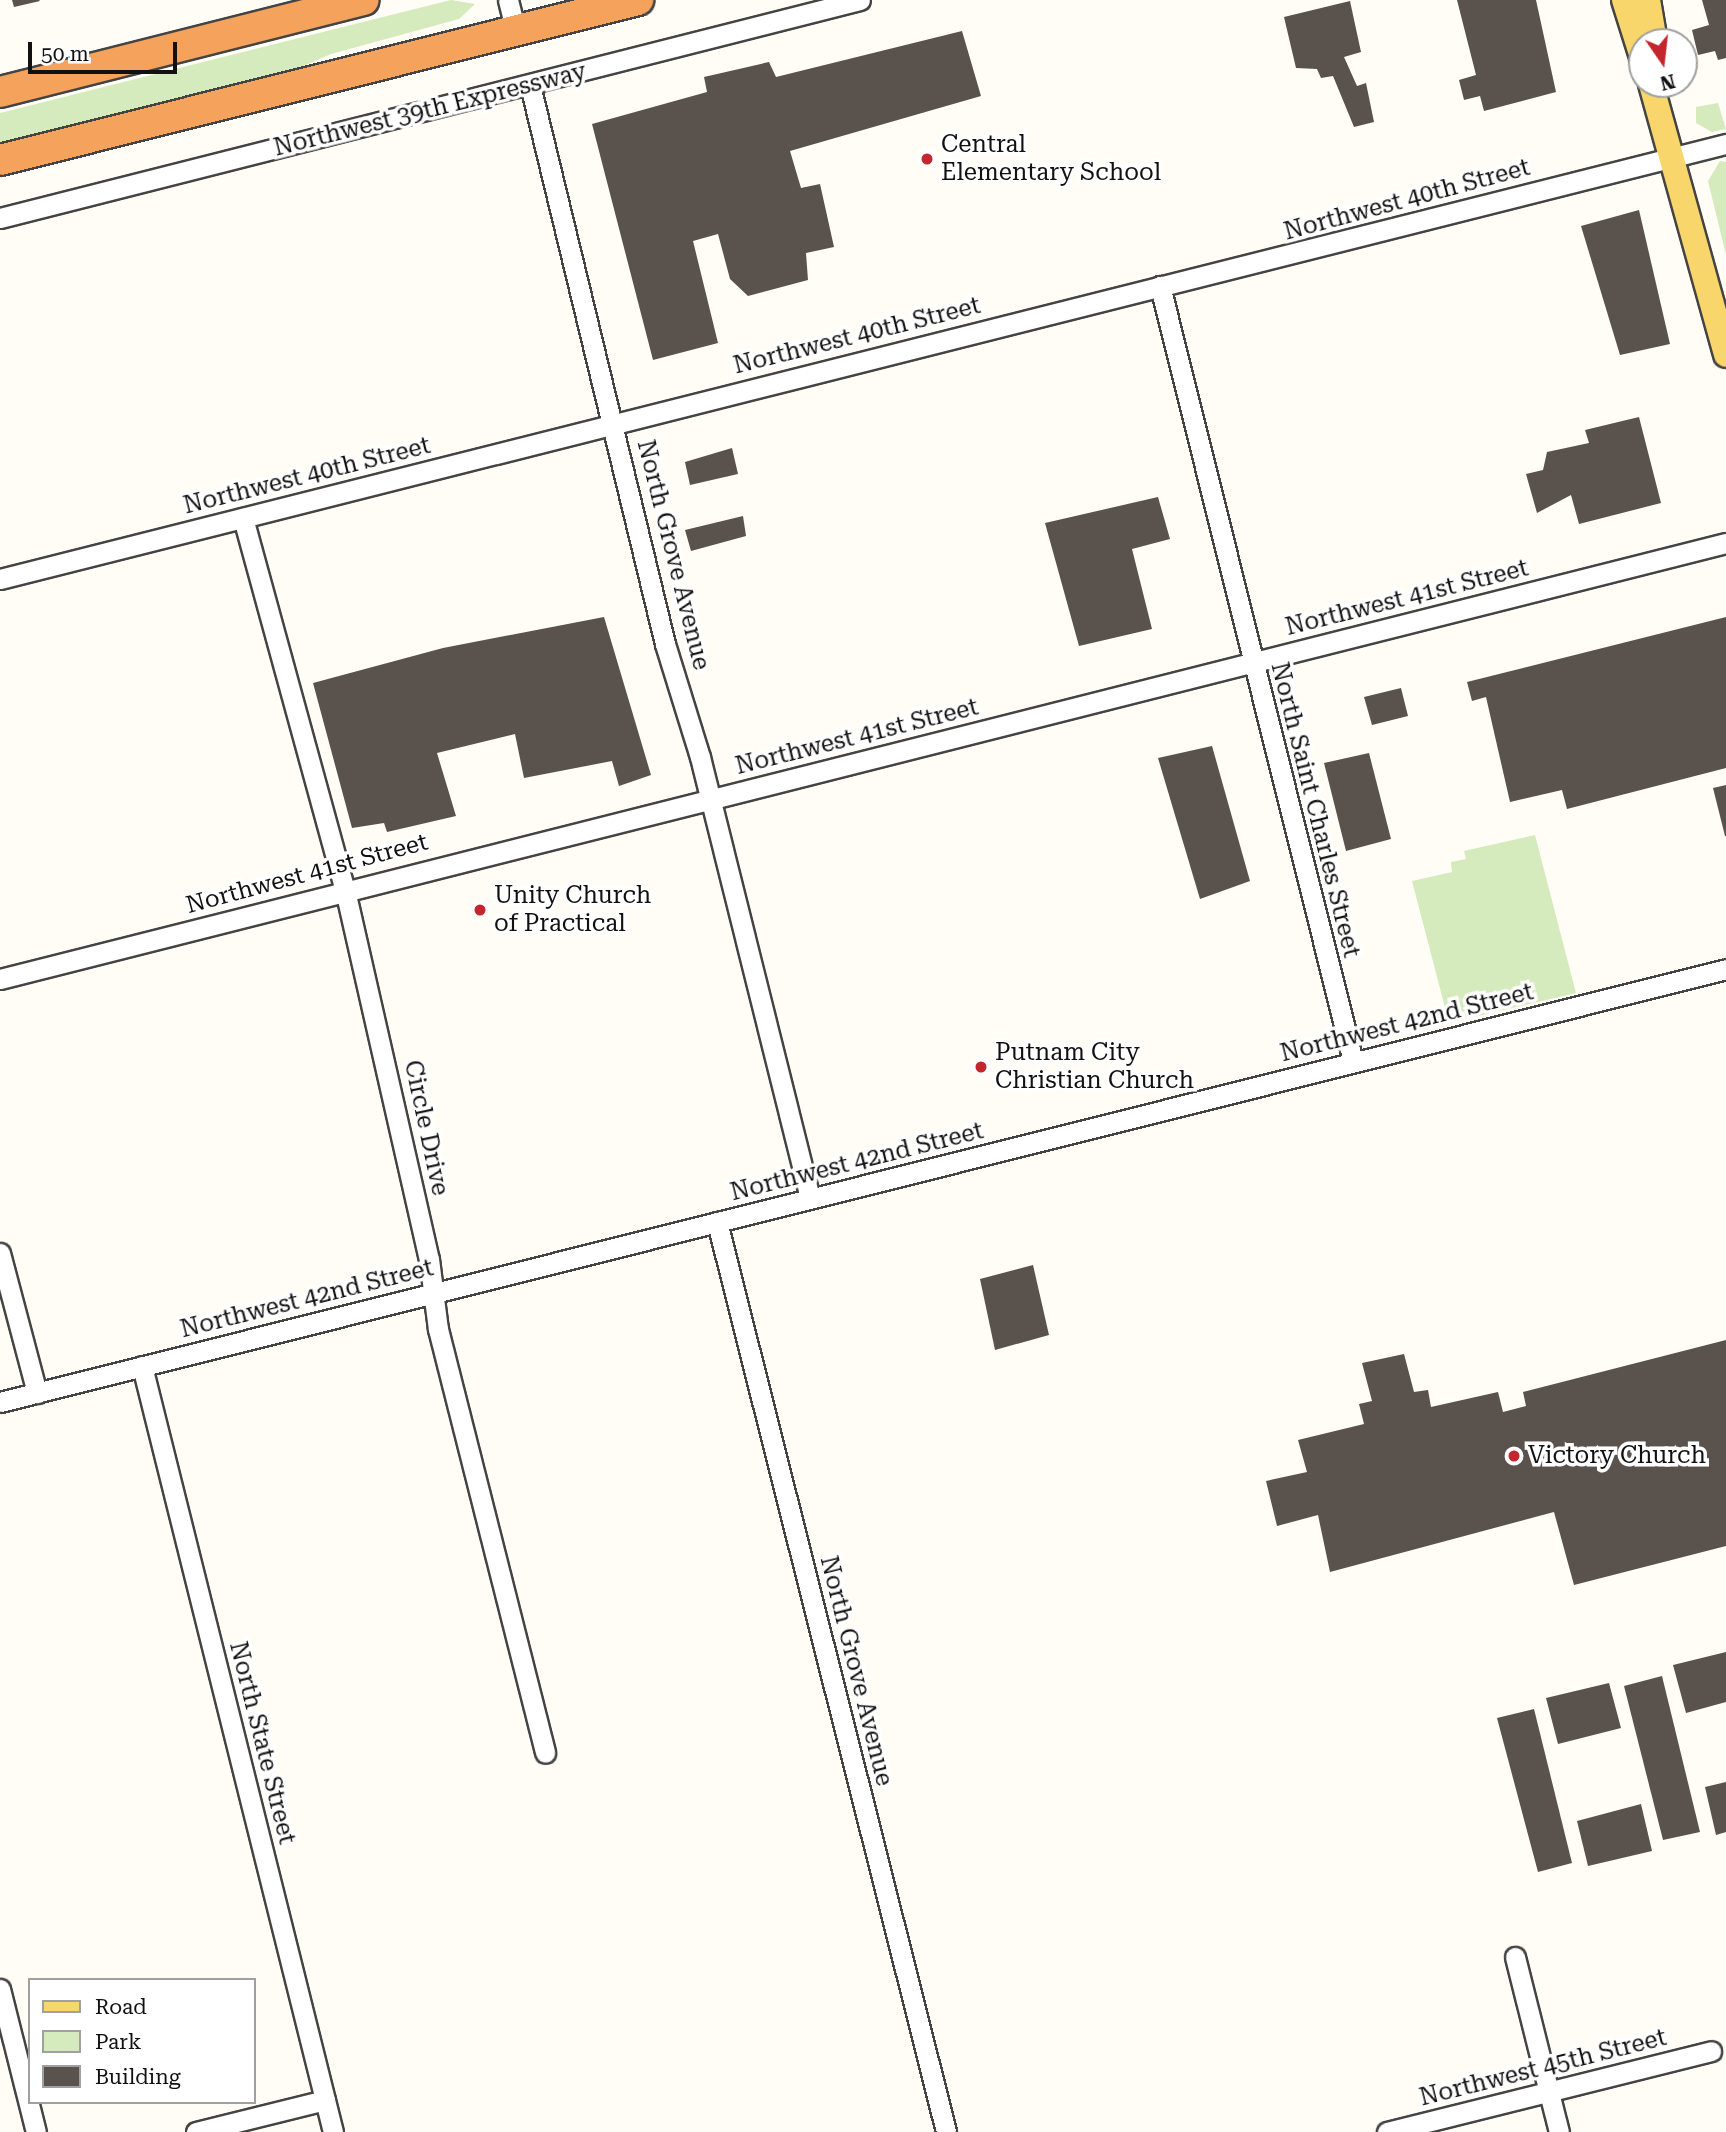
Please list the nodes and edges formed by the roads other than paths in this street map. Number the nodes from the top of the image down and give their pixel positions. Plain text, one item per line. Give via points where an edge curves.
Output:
1 (364, 0) edge
2 (508, 0) edge
3 (638, 0) edge
4 (860, 0) edge
5 (1624, 0) edge
6 (1648, 0) edge
7 (1633, 28) edge
8 (1653, 28) edge
9 (515, 29) junction
10 (530, 85) junction
11 (0, 92) edge
12 (1656, 98) edge
13 (1664, 98) edge
14 (1726, 144) edge
15 (1675, 157) junction
16 (0, 160) edge
17 (0, 218) edge
18 (1160, 286) junction
19 (1726, 355) edge
20 (614, 423) junction
21 (243, 518) junction
22 (1726, 543) edge
23 (0, 579) edge
24 (1252, 662) junction
25 (710, 800) junction
26 (345, 890) junction
27 (1726, 970) edge
28 (0, 979) edge
29 (1353, 1061) junction
30 (810, 1199) junction
31 (717, 1222) junction
32 (0, 1253) edge
33 (433, 1293) junction
34 (142, 1366) junction
35 (37, 1393) junction
36 (0, 1402) edge
37 (545, 1753) dead end
38 (1515, 1957) dead end
39 (0, 1989) edge
40 (1711, 2051) dead end
41 (1549, 2091) junction
42 (28, 2100) edge
43 (325, 2100) junction
44 (29, 2104) edge
45 (36, 2132) edge
46 (196, 2132) edge
47 (333, 2132) edge
48 (946, 2132) edge
49 (1387, 2132) edge
50 (1559, 2132) edge

1 - 11 highway
2 - 9 street
3 - 9 highway
4 - 10 street, Northwest 39th Expressway
5 - 7 main road
6 - 8 main road
9 - 16 highway
10 - 17 street, Northwest 39th Expressway
10 - 20 street, North Grove Avenue
12 - 15 main road
13 - 15 main road
14 - 15 street, Northwest 40th Street
15 - 18 street, Northwest 40th Street
15 - 19 main road
18 - 20 street, Northwest 40th Street
18 - 24 street, North Saint Charles Street
20 - 21 street, Northwest 40th Street
20 - 25 street, North Grove Avenue via 665,645
21 - 23 street, Northwest 40th Street
21 - 26 street, Circle Drive
22 - 24 street, Northwest 41st Street
24 - 25 street, Northwest 41st Street
24 - 29 street, North Saint Charles Street
25 - 26 street, Northwest 41st Street
25 - 30 street, North Grove Avenue
26 - 28 street, Northwest 41st Street
26 - 33 street, Circle Drive
27 - 29 street, Northwest 42nd Street
29 - 30 street, Northwest 42nd Street
30 - 31 street, Northwest 42nd Street
31 - 33 street, Northwest 42nd Street
31 - 48 street, North Grove Avenue
32 - 35 street
33 - 34 street, Northwest 42nd Street
33 - 37 street, Circle Drive
34 - 35 street, Northwest 42nd Street
34 - 43 street, North State Street
35 - 36 street, Northwest 42nd Street
38 - 41 street
39 - 42 street
40 - 41 street, Northwest 45th Street
41 - 49 street, Northwest 45th Street
41 - 50 street
43 - 46 street
43 - 47 street, North State Street
44 - 45 street

